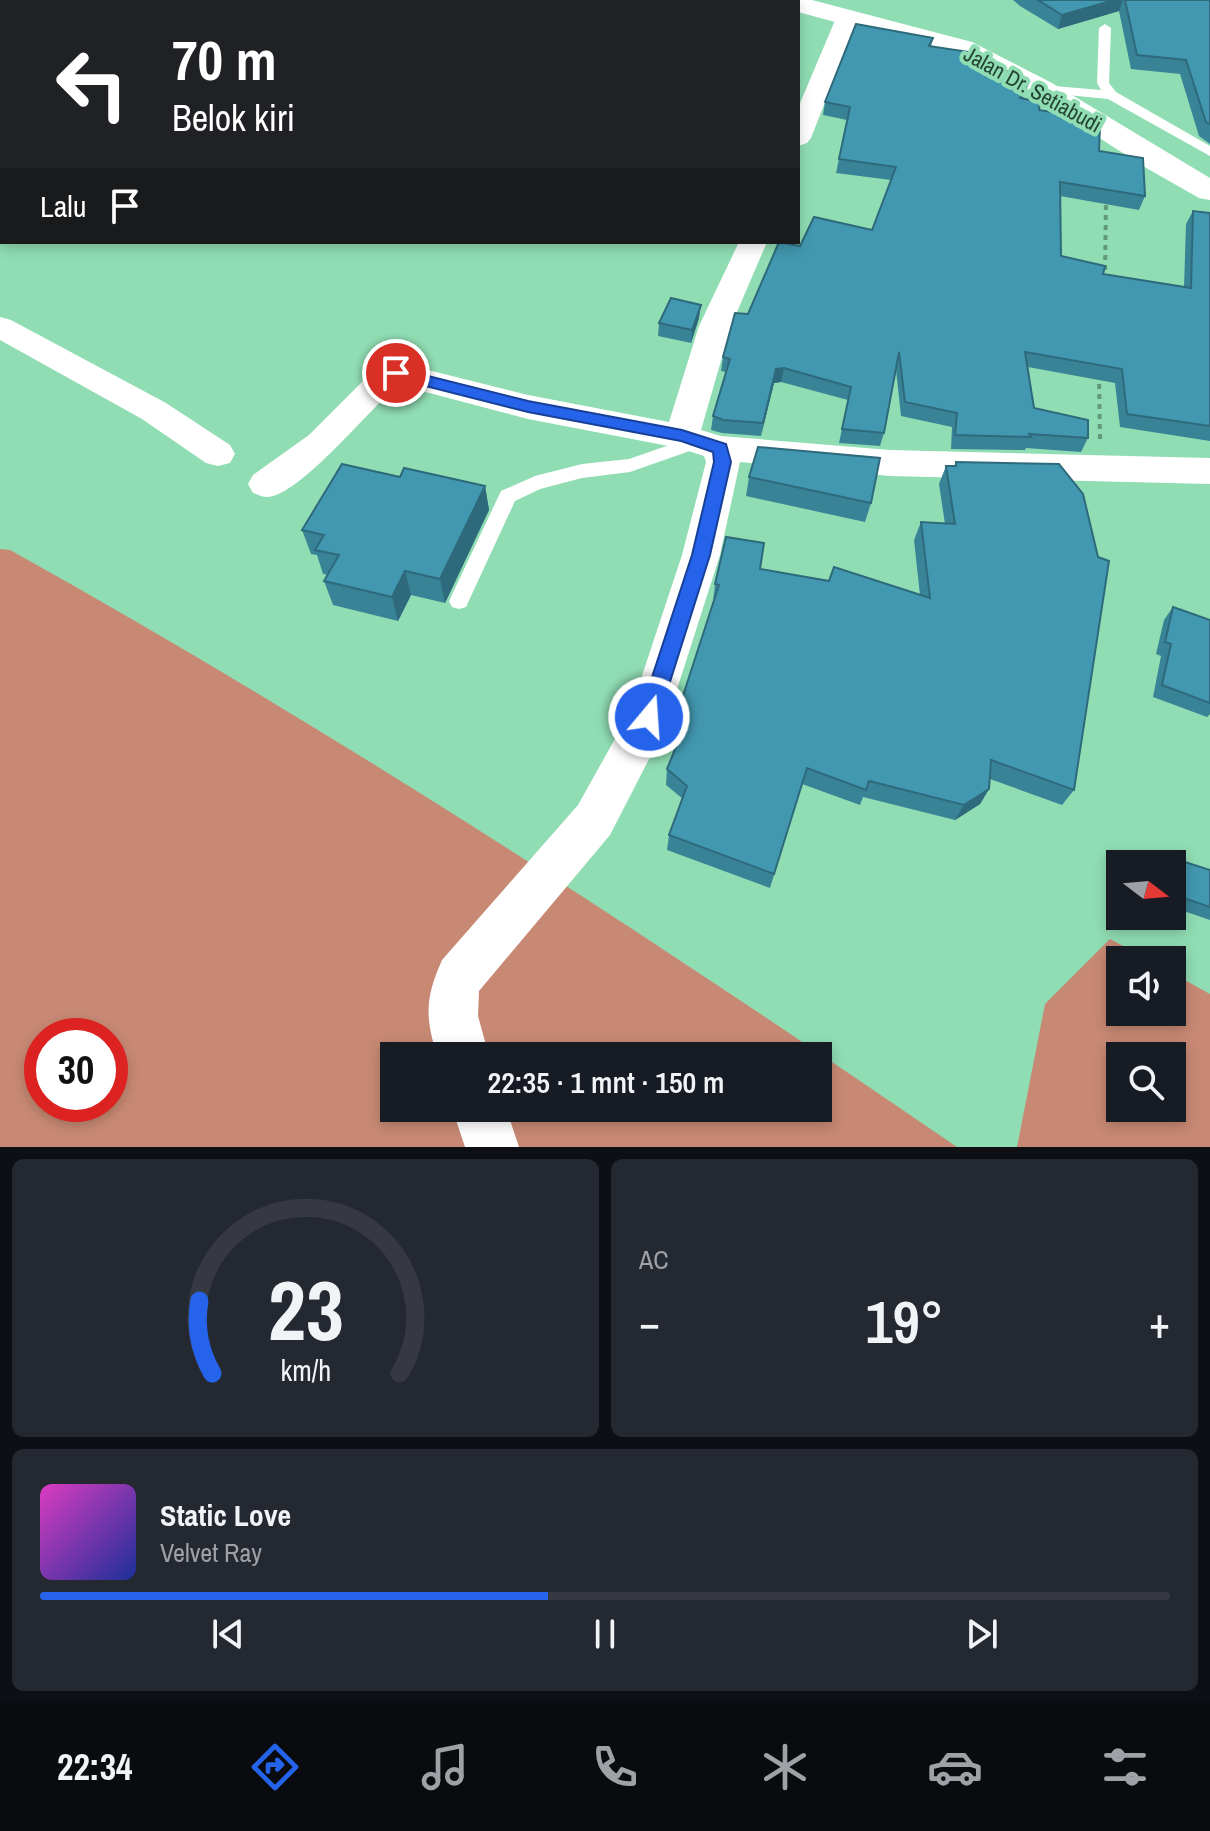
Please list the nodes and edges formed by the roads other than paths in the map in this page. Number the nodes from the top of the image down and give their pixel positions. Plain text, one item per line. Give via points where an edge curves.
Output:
1 (800, 4) edge
2 (845, 12) edge
3 (1105, 28) dead end
4 (1042, 89) junction
5 (1111, 95) junction
6 (1078, 111) junction
7 (800, 133) edge
8 (1210, 152) edge
9 (1210, 191) edge
10 (752, 244) edge
11 (0, 327) edge
12 (700, 442) junction
13 (218, 454) dead end
14 (1210, 471) edge
15 (266, 484) dead end
16 (459, 601) dead end
17 (458, 1042) edge
18 (484, 1122) edge
19 (492, 1147) edge

1 - 2 main road, Jalan Dr. Setiabudi
2 - 4 main road, Jalan Dr. Setiabudi via 963,48
2 - 7 street
3 - 5 lane via 1103,83
4 - 5 lane
4 - 6 main road, Jalan Dr. Setiabudi
5 - 6 lane
5 - 8 lane
6 - 9 main road, Jalan Dr. Setiabudi
10 - 12 street via 715,326
11 - 13 street via 154,411
12 - 14 street via 890,463
12 - 15 street via 390,374 321,444
12 - 16 lane via 630,465 535,483 508,496
12 - 17 street via 723,462 701,555 649,717 594,820 459,977 450,1017
18 - 19 street

